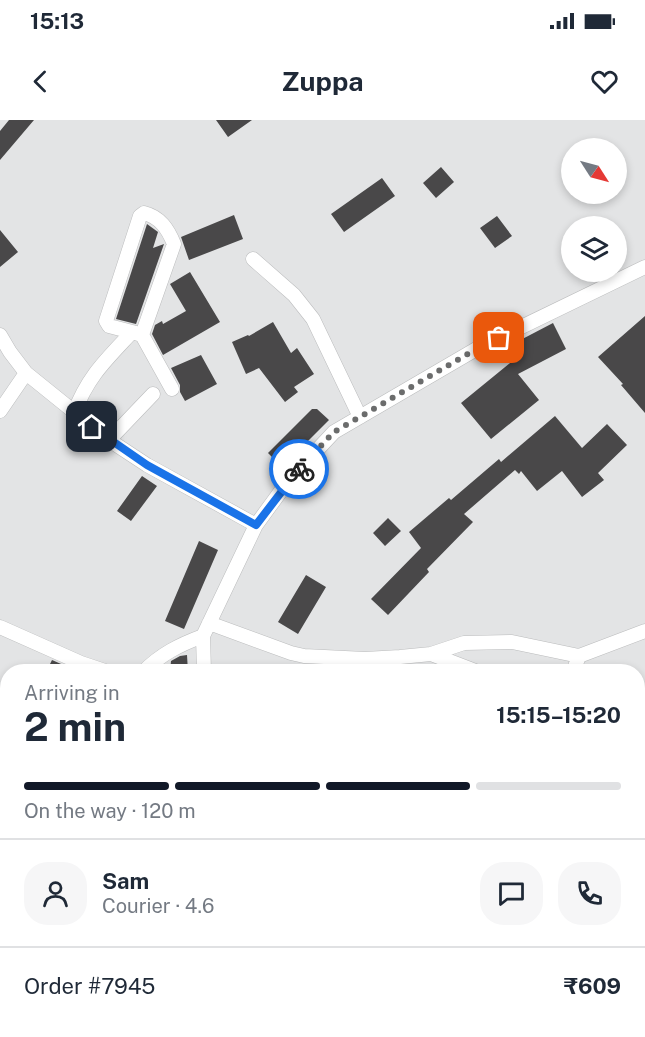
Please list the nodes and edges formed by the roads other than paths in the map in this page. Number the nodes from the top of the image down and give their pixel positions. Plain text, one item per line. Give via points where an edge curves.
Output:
1 (253, 259) dead end
2 (645, 267) edge
3 (137, 333) junction
4 (0, 334) edge
5 (26, 373) junction
6 (172, 389) dead end
7 (153, 394) dead end
8 (0, 411) edge
9 (74, 413) junction
10 (360, 417) junction
11 (110, 440) junction
12 (256, 525) junction
13 (209, 623) junction
14 (0, 627) edge
15 (645, 631) edge
16 (203, 636) junction
17 (431, 654) junction
18 (579, 656) junction
19 (400, 657) junction
20 (84, 664) edge
21 (152, 664) edge
22 (204, 664) edge
23 (399, 664) edge
24 (457, 664) edge
25 (576, 664) edge

1 - 10 street via 294,295 313,319
2 - 10 street via 478,348
3 - 3 street via 109,326 106,321 144,213 160,220 174,244
3 - 6 street
3 - 9 street via 92,375
4 - 5 street
5 - 8 street
5 - 9 street
7 - 11 street
9 - 11 street
10 - 12 street via 334,432 289,480
11 - 12 street
12 - 13 street
13 - 16 street
13 - 19 street via 304,656
14 - 20 street
15 - 18 street
16 - 21 street via 181,644
16 - 22 street
17 - 18 street via 464,644 512,642
17 - 19 street
17 - 24 street
18 - 25 street
19 - 23 street

